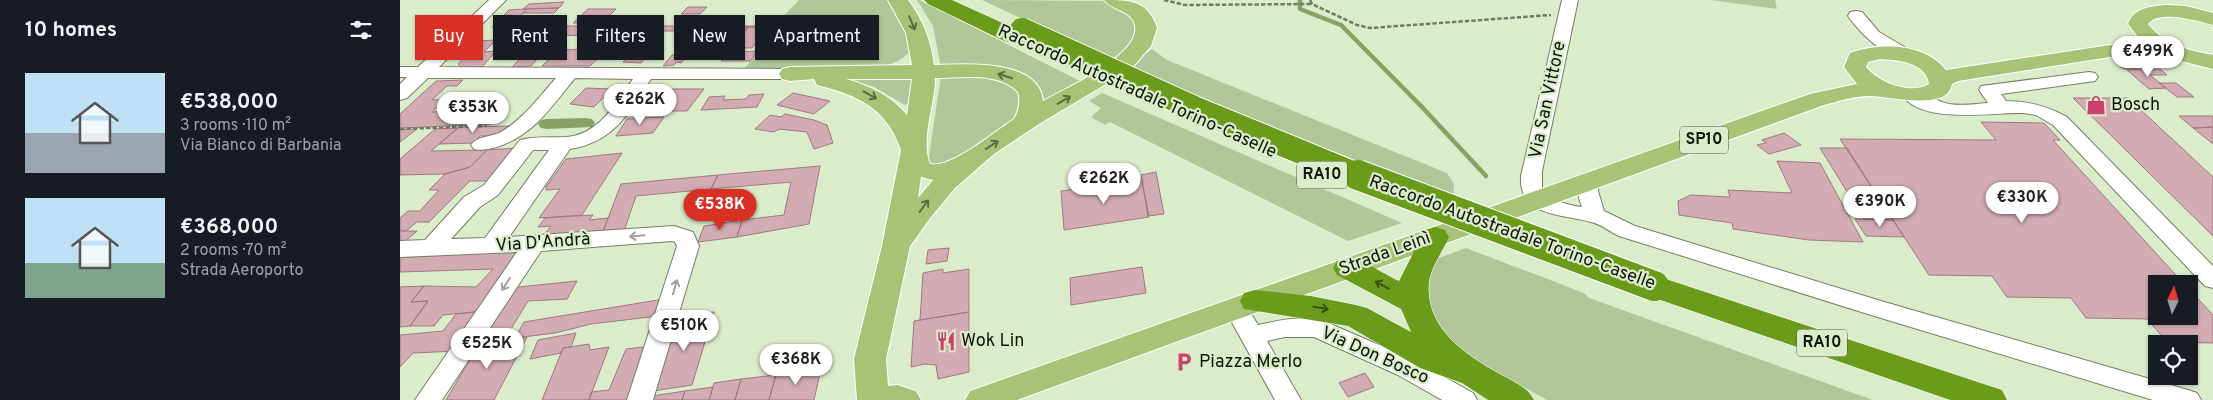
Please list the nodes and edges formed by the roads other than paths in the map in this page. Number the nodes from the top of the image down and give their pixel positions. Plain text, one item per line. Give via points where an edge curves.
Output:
1 (498, 0) edge
2 (898, 0) edge
3 (935, 0) edge
4 (963, 0) edge
5 (1114, 0) edge
6 (1848, 0) edge
7 (1568, 8) edge
8 (1856, 16) junction
9 (2213, 19) edge
10 (2143, 32) junction
11 (1017, 33) junction
12 (921, 48) junction
13 (2110, 51) junction
14 (2179, 53) junction
15 (1913, 58) junction
16 (1862, 60) junction
17 (2213, 62) edge
18 (1990, 69) junction
19 (400, 72) edge
20 (422, 72) junction
21 (876, 72) junction
22 (924, 72) junction
23 (570, 73) junction
24 (646, 73) junction
25 (790, 74) junction
26 (2089, 77) dead end
27 (1942, 80) junction
28 (1887, 90) junction
29 (400, 94) edge
30 (1911, 95) junction
31 (1818, 99) junction
32 (2001, 107) junction
33 (1022, 126) junction
34 (564, 142) junction
35 (481, 145) dead end
36 (912, 148) junction
37 (964, 166) junction
38 (1590, 181) junction
39 (1538, 199) junction
40 (1595, 215) junction
41 (1435, 237) junction
42 (534, 244) junction
43 (491, 246) junction
44 (896, 246) junction
45 (431, 248) junction
46 (400, 249) edge
47 (1347, 268) junction
48 (2213, 280) edge
49 (1646, 292) junction
50 (1415, 303) junction
51 (1246, 304) junction
52 (1372, 324) junction
53 (1252, 335) junction
54 (1466, 386) edge
55 (428, 400) edge
56 (640, 400) edge
57 (873, 400) edge
58 (881, 400) edge
59 (905, 400) edge
60 (981, 400) edge
61 (1288, 400) edge
62 (1517, 400) edge
63 (1930, 400) edge
64 (1990, 400) edge
65 (2188, 400) edge

1 - 20 street
2 -> 12 main road via 914,26
3 - 11 highway, Raccordo Autostradale Torino-Caselle
4 - 11 highway, Raccordo Autostradale Torino-Caselle / RA10
33 -> 5 main road via 1123,64 1141,47 1148,31 1146,24 1132,8
6 - 8 street
7 - 39 street, Via San Vittore via 1532,172 1532,189
8 - 15 street via 1873,36
8 - 16 street
9 - 10 main road via 2160,11 2140,18 2138,24
10 - 13 main road, SP10
10 - 14 main road, SP10
11 - 49 highway, Raccordo Autostradale Torino-Caselle / RA10, bridge via 1317,160
12 - 21 main road via 896,66
12 - 22 main road
13 - 14 main road, SP10 via 2149,49
13 - 18 main road, SP10
14 - 17 main road, SP10
15 - 16 main road, SP10 via 1880,52
15 - 18 main road, SP10
15 - 27 main road via 1935,70
16 - 28 main road, SP10 via 1866,80
16 - 31 main road, Strada Leinì / SP10 via 1849,81
18 - 27 main road, SP10 via 1952,75
19 - 20 street
20 - 23 street
20 - 29 street
21 - 22 main road
21 - 25 main road
33 -> 22 main road via 1031,108 1032,97 1018,81 996,73
22 - 36 main road
23 - 24 street
23 - 35 street via 525,125 504,138
24 - 25 street
24 - 34 street via 618,116 607,126 586,139
25 -> 36 main road via 842,84 880,100 897,117
26 - 32 street via 1988,90
27 - 30 main road, SP10 via 1935,91
28 - 30 main road, SP10
28 - 31 main road, Strada Leinì / SP10 via 1859,90
30 - 32 street via 1949,111
31 - 38 main road, Strada Leinì / SP10
32 - 48 street via 2049,112
37 -> 33 main road
34 - 43 street
34 - 45 street via 527,144 490,190 472,202
36 - 37 main road via 920,169 928,172 948,172
36 - 44 main road
44 -> 37 main road via 928,202
38 - 39 main road, Strada Leinì / SP10
38 - 40 street via 1587,191
39 - 40 street via 1556,208
39 - 41 main road, Strada Leinì / SP10
40 - 65 street via 1647,238
41 - 47 main road, Strada Leinì / SP10
41 - 50 highway via 1414,280
42 - 43 street, Via D'Andrà
42 -> 55 street
56 -> 42 street, Via D'Andrà via 688,246 685,237 674,233
43 - 45 street, Via D'Andrà
44 - 57 main road via 870,359
45 - 46 street, Via D'Andrà
50 -> 47 highway
47 - 51 main road, Strada Leinì / SP10
47 - 52 highway via 1363,312
49 - 63 highway, Raccordo Autostradale Torino-Caselle / RA10
49 - 64 highway, Raccordo Autostradale Torino-Caselle / RA10
50 - 54 highway via 1419,318 1431,338
51 -> 52 highway via 1339,311
51 - 53 street
51 - 60 main road, Strada Leinì / SP10
52 - 54 highway via 1432,359
53 - 54 street, Via Don Bosco via 1284,328 1317,328 1407,368
53 - 61 street
54 - 62 highway
58 - 59 main road

